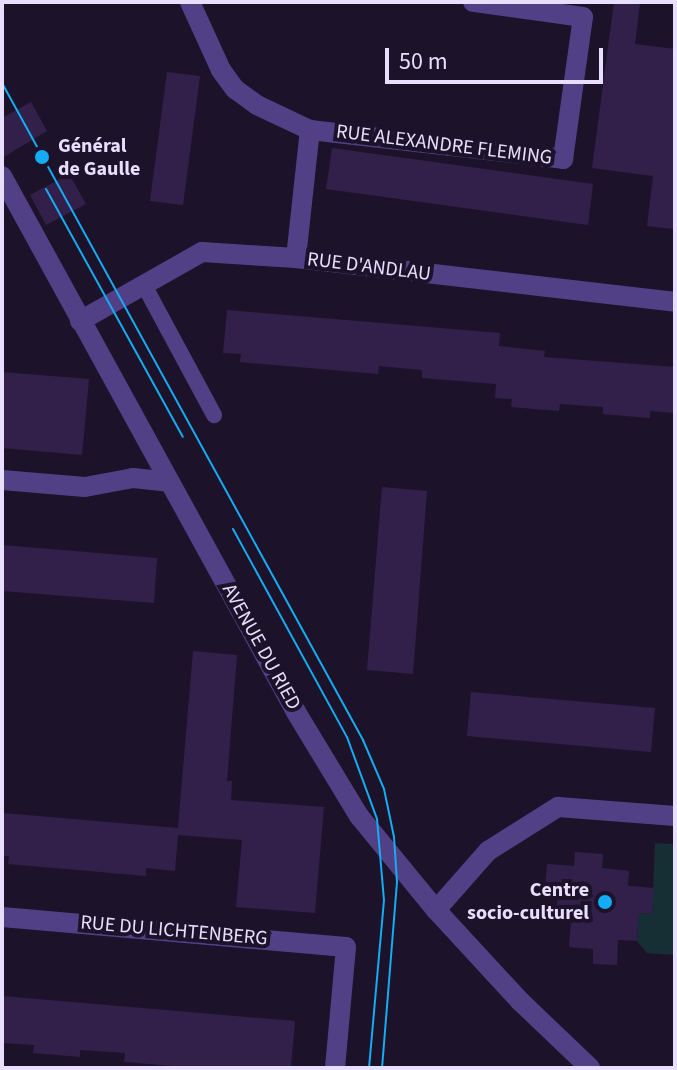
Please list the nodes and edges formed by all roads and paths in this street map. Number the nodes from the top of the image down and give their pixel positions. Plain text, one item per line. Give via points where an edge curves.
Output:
1 (190, 2) edge
2 (473, 2) edge
3 (310, 130) junction
4 (2, 176) edge
5 (296, 258) junction
6 (144, 285) junction
7 (675, 302) edge
8 (80, 321) junction
9 (214, 415) dead end
10 (2, 480) edge
11 (169, 482) junction
12 (675, 816) edge
13 (436, 910) junction
14 (2, 917) edge
15 (335, 1068) edge
16 (590, 1068) edge

1 - 3 street, RUE ALEXANDRE FLEMING via 235,89
2 - 3 street, RUE ALEXANDRE FLEMING via 583,17 563,159
3 - 5 street, RUE ALEXANDRE FLEMING
4 - 8 street, AVENUE DU RIED
5 - 6 street, RUE D'ANDLAU via 202,252
5 - 7 street, RUE D'ANDLAU
6 - 8 street, RUE D'ANDLAU
6 - 9 lane
8 - 11 street, AVENUE DU RIED
10 - 11 street via 85,487 133,478
11 - 13 street, AVENUE DU RIED via 359,816
12 - 13 street via 558,807 488,851
13 - 16 street, AVENUE DU RIED
14 - 15 street, RUE DU LICHTENBERG via 346,947

